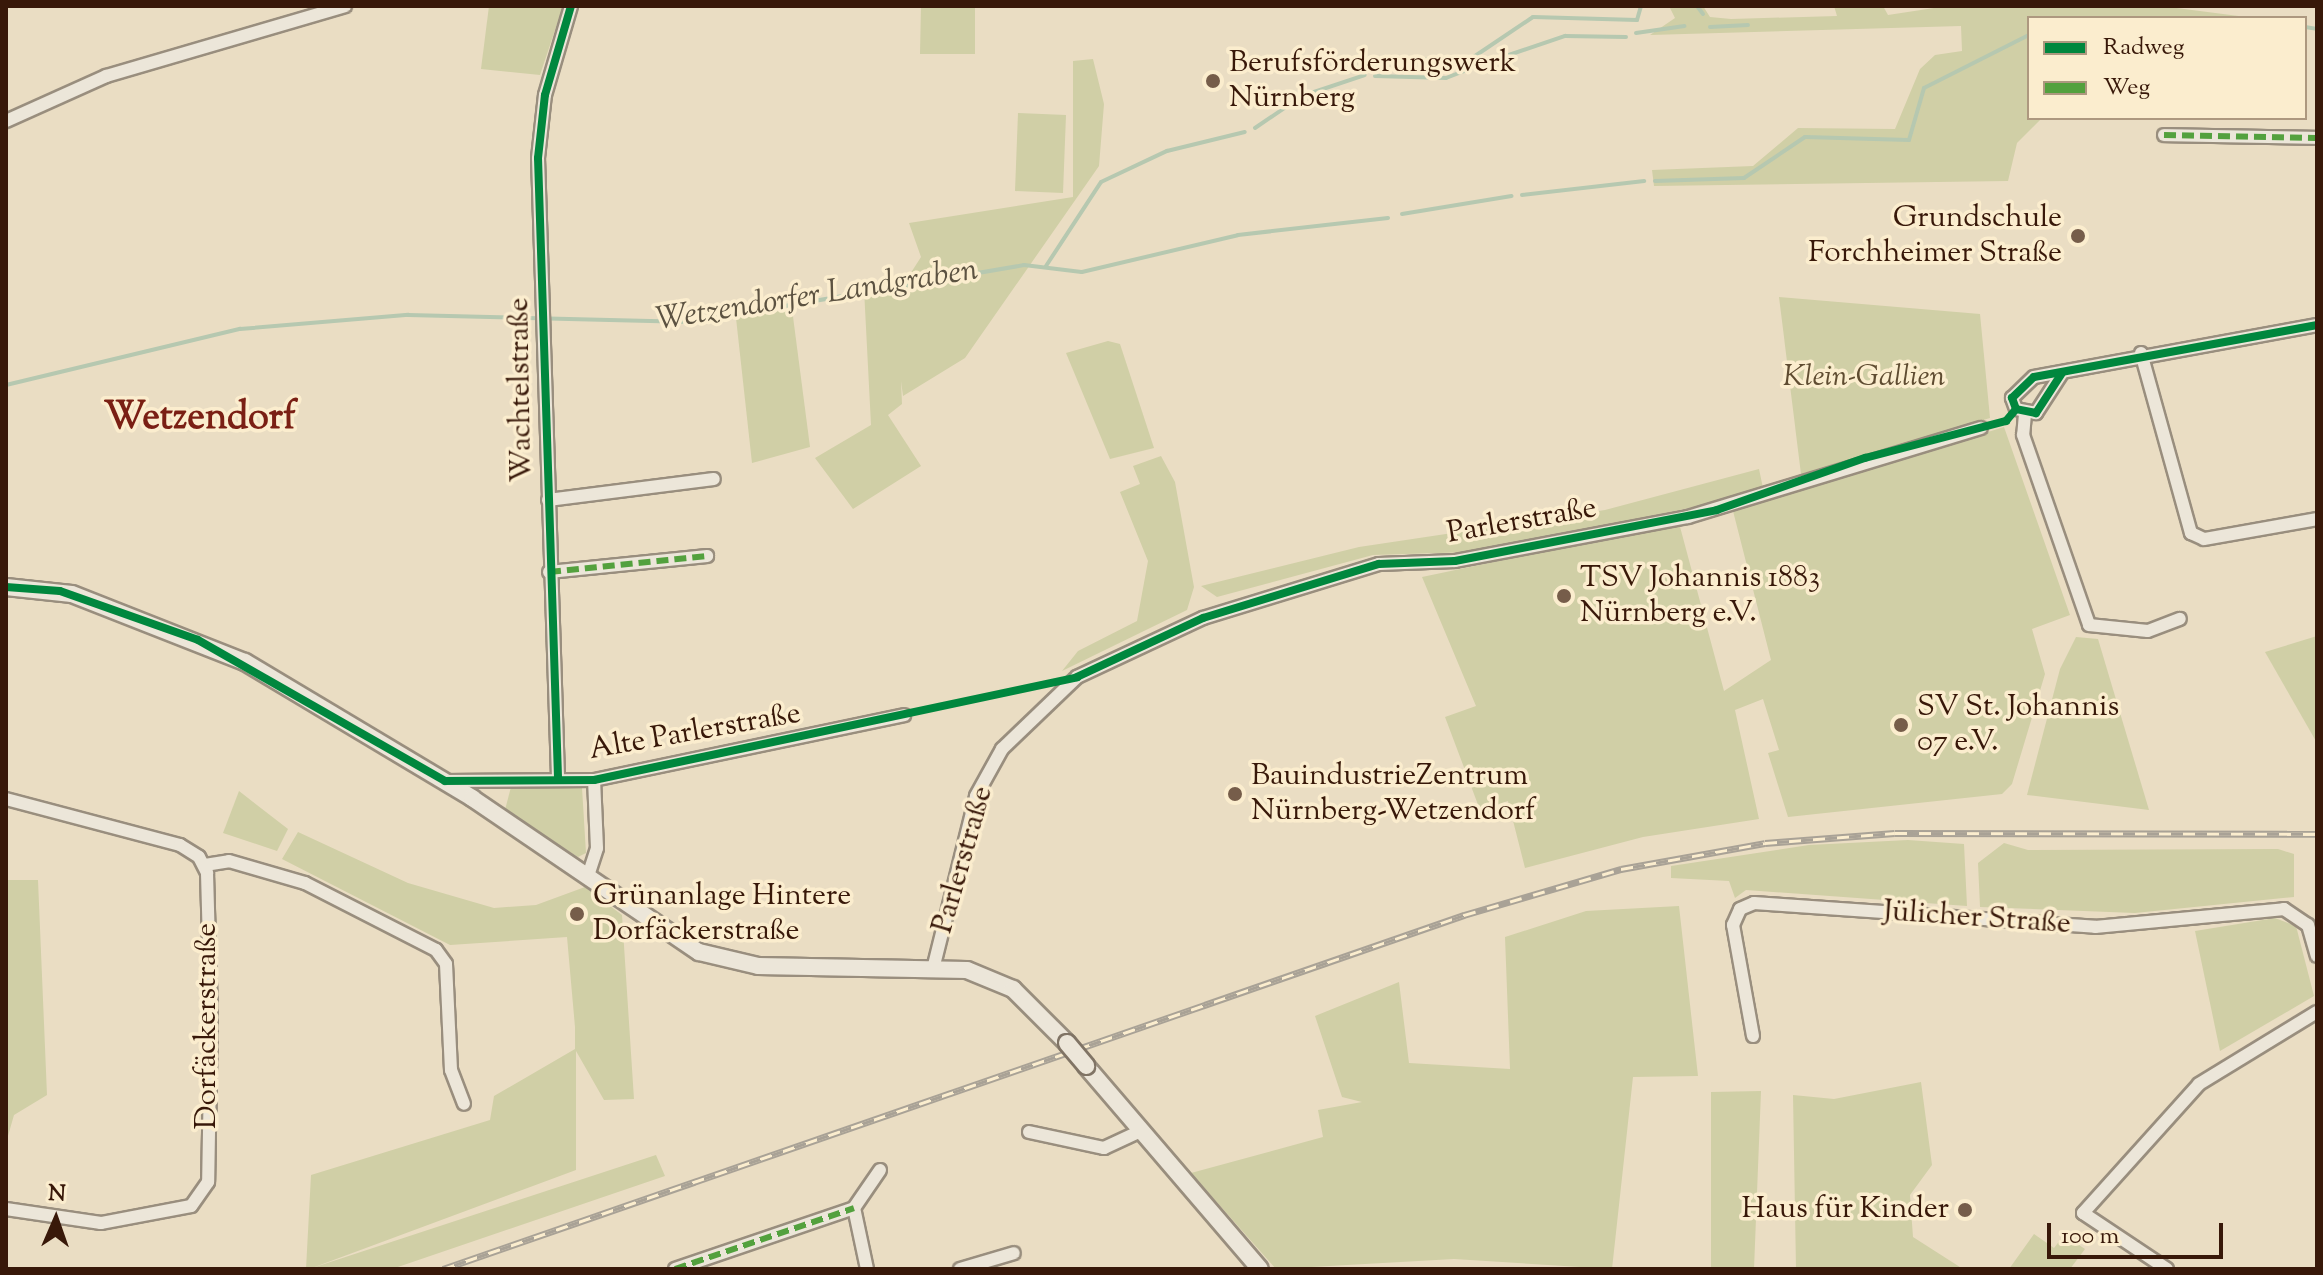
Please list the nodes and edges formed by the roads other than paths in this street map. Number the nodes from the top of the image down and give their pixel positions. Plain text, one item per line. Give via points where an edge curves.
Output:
1 (345, 6) edge
2 (571, 6) edge
3 (6, 121) edge
4 (2164, 135) dead end
5 (2317, 138) edge
6 (2317, 325) edge
7 (2141, 353) junction
8 (2062, 373) junction
9 (2025, 414) junction
10 (1981, 428) dead end
11 (714, 479) dead end
12 (548, 500) junction
13 (2317, 519) edge
14 (707, 556) dead end
15 (549, 572) junction
16 (6, 587) edge
17 (2180, 619) dead end
18 (904, 715) dead end
19 (558, 777) junction
20 (594, 780) junction
21 (445, 781) junction
22 (6, 799) edge
23 (205, 865) junction
24 (588, 876) junction
25 (2317, 956) edge
26 (934, 965) junction
27 (2317, 1012) edge
28 (1753, 1036) dead end
29 (464, 1104) dead end
30 (1029, 1132) dead end
31 (1139, 1132) junction
32 (880, 1170) dead end
33 (854, 1208) junction
34 (6, 1209) edge
35 (1014, 1253) dead end
36 (985, 1266) edge
37 (675, 1269) edge
38 (867, 1269) edge
39 (960, 1269) edge
40 (1260, 1269) edge
41 (2167, 1269) edge

1 - 3 street via 106,76
2 - 12 street, Wachtelstraße via 540,120
4 - 5 street
6 - 7 street
7 - 8 street
7 - 13 street via 2191,533 2204,539
8 - 9 street via 2036,413
8 - 9 street via 2020,385 2012,398
9 - 17 street via 2023,435 2089,625 2148,631
10 - 26 street, Parlerstraße via 1688,517 1455,561 1379,564 1203,618 1077,677 1002,749 976,796
11 - 12 street, Wachtelstraße
12 - 15 street, Wachtelstraße
14 - 15 street
15 - 19 street, Wachtelstraße
16 - 21 street via 60,591 198,640
18 - 20 street, Alte Parlerstraße
19 - 20 street, Alte Parlerstraße
19 - 21 street, Alte Parlerstraße
20 - 24 street via 597,848
21 - 24 street
22 - 23 street via 180,845
23 - 29 street via 229,861 305,883 436,950 446,964 451,1070
23 - 34 street, Dorfäckerstraße via 208,1182 191,1206 161,1216 101,1223
24 - 26 street via 686,945 730,962
25 - 28 street, Jülicher Straße via 2308,925 2284,909 2095,927 1754,903 1740,909 1733,925
26 - 31 street, bridge via 1013,989 1067,1043
27 - 41 street via 2199,1084 2083,1213
30 - 31 street via 1104,1148
31 - 40 street
32 - 33 street
33 - 37 street
33 - 38 street
35 - 36 street
36 - 39 street

